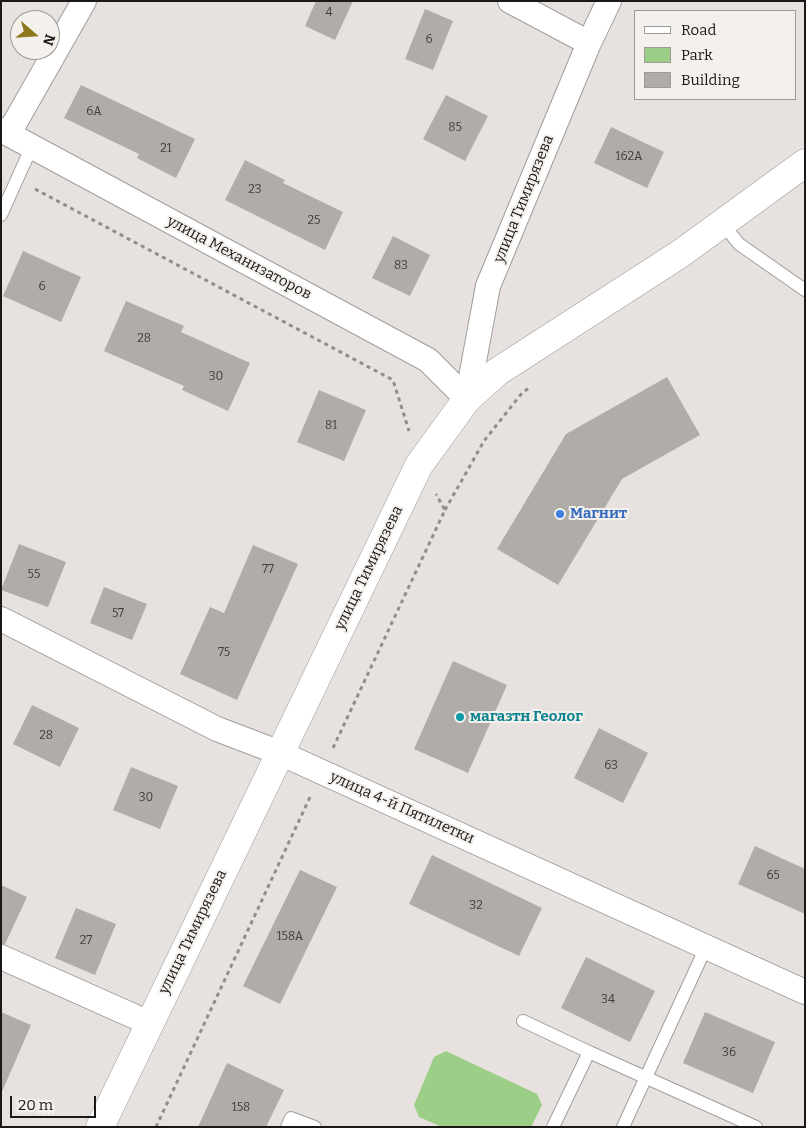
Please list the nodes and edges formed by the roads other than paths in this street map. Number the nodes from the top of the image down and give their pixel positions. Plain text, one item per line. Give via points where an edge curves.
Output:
1 (84, 1) edge
2 (510, 1) edge
3 (610, 1) edge
4 (589, 43) junction
5 (5, 132) edge
6 (32, 146) junction
7 (805, 163) edge
8 (1, 215) edge
9 (722, 223) junction
10 (805, 290) edge
11 (467, 400) junction
12 (1, 619) edge
13 (280, 753) junction
14 (707, 946) junction
15 (1, 957) edge
16 (805, 992) edge
17 (523, 1021) dead end
18 (149, 1022) junction
19 (589, 1052) junction
20 (645, 1077) junction
21 (100, 1127) edge
22 (287, 1127) edge
23 (315, 1127) edge
24 (553, 1127) edge
25 (623, 1127) edge
26 (756, 1127) edge

1 - 5 street
2 - 4 street
3 - 4 street, улица Тимирязева
4 - 11 street, улица Тимирязева via 488,286
5 - 6 street, улица Механизаторов
6 - 8 lane
6 - 11 street, улица Механизаторов via 428,360
7 - 9 main road
9 - 10 lane via 739,244
9 - 11 main road via 680,254 497,372
11 - 13 main road, улица Тимирязева via 419,465
12 - 13 street, улица 4-й Пятилетки via 217,728
13 - 14 street, улица 4-й Пятилетки
13 - 18 main road, улица Тимирязева
14 - 16 street, улица 4-й Пятилетки
14 - 20 lane
15 - 18 street
17 - 19 lane
18 - 21 main road, улица Тимирязева
19 - 20 lane
19 - 24 lane
20 - 25 lane
20 - 26 lane
22 - 23 lane via 291,1118

